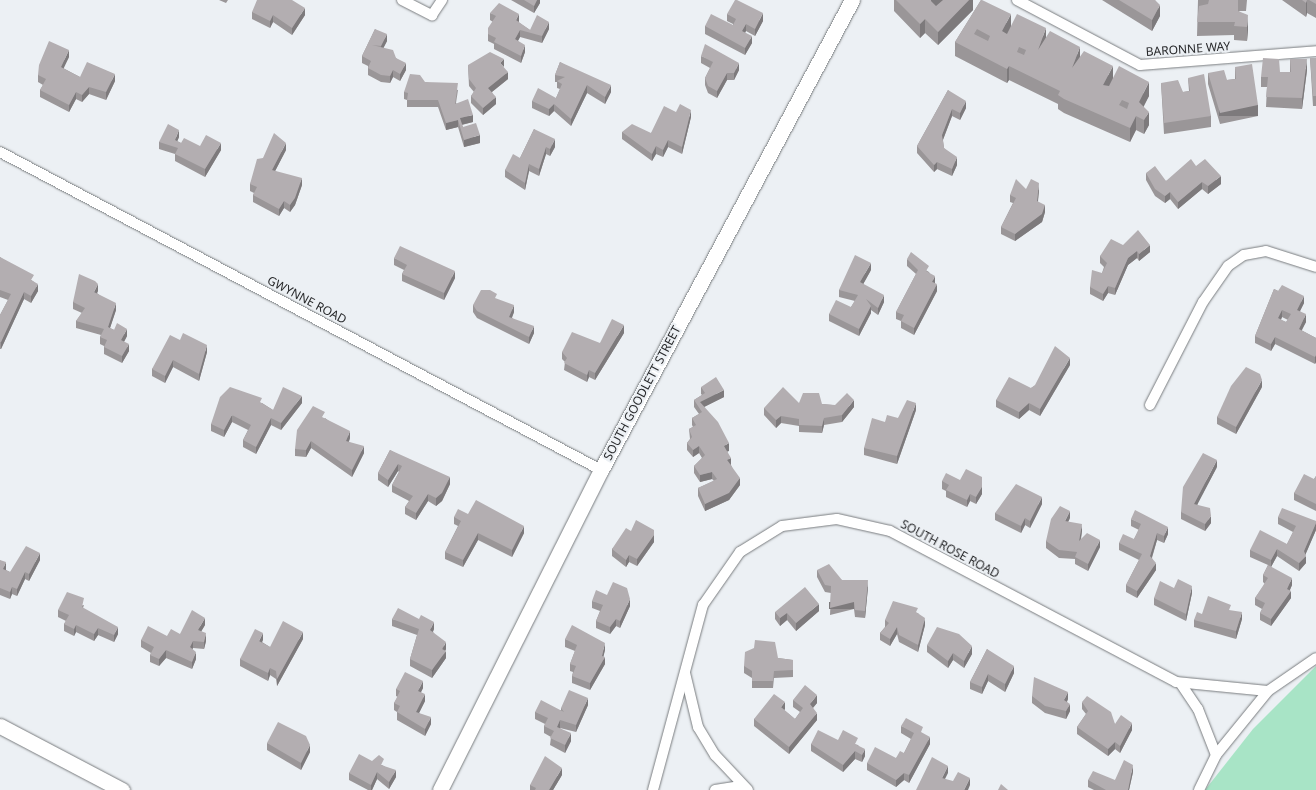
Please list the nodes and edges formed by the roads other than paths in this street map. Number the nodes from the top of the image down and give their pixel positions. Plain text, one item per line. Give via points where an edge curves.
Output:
1 (402, 0) edge
2 (442, 0) edge
3 (852, 0) edge
4 (1017, 0) edge
5 (1316, 51) edge
6 (0, 152) edge
7 (1316, 267) edge
8 (1150, 405) dead end
9 (601, 470) junction
10 (1316, 658) edge
11 (684, 668) junction
12 (1181, 684) junction
13 (1268, 691) junction
14 (0, 726) edge
15 (1216, 754) junction
16 (744, 788) edge
17 (122, 790) edge
18 (440, 790) edge
19 (653, 790) edge
20 (716, 790) edge
21 (1199, 790) edge

1 - 2 street via 432,14
3 - 9 main road, SOUTH GOODLETT STREET
4 - 5 street, BARONNE WAY via 1140,65
6 - 9 street, GWYNNE ROAD
7 - 8 street via 1266,251 1244,255 1228,266 1203,302
9 - 18 main road, SOUTH GOODLETT STREET
10 - 13 street
11 - 12 street, SOUTH ROSE ROAD via 703,605 740,552 782,526 837,519 890,530
11 - 16 street via 698,727
11 - 19 street, SOUTH ROSE ROAD
12 - 13 street, SOUTH ROSE ROAD
12 - 15 street, SOUTH ROSE ROAD via 1198,709
13 - 15 street
14 - 17 main road
15 - 21 street
16 - 20 street

